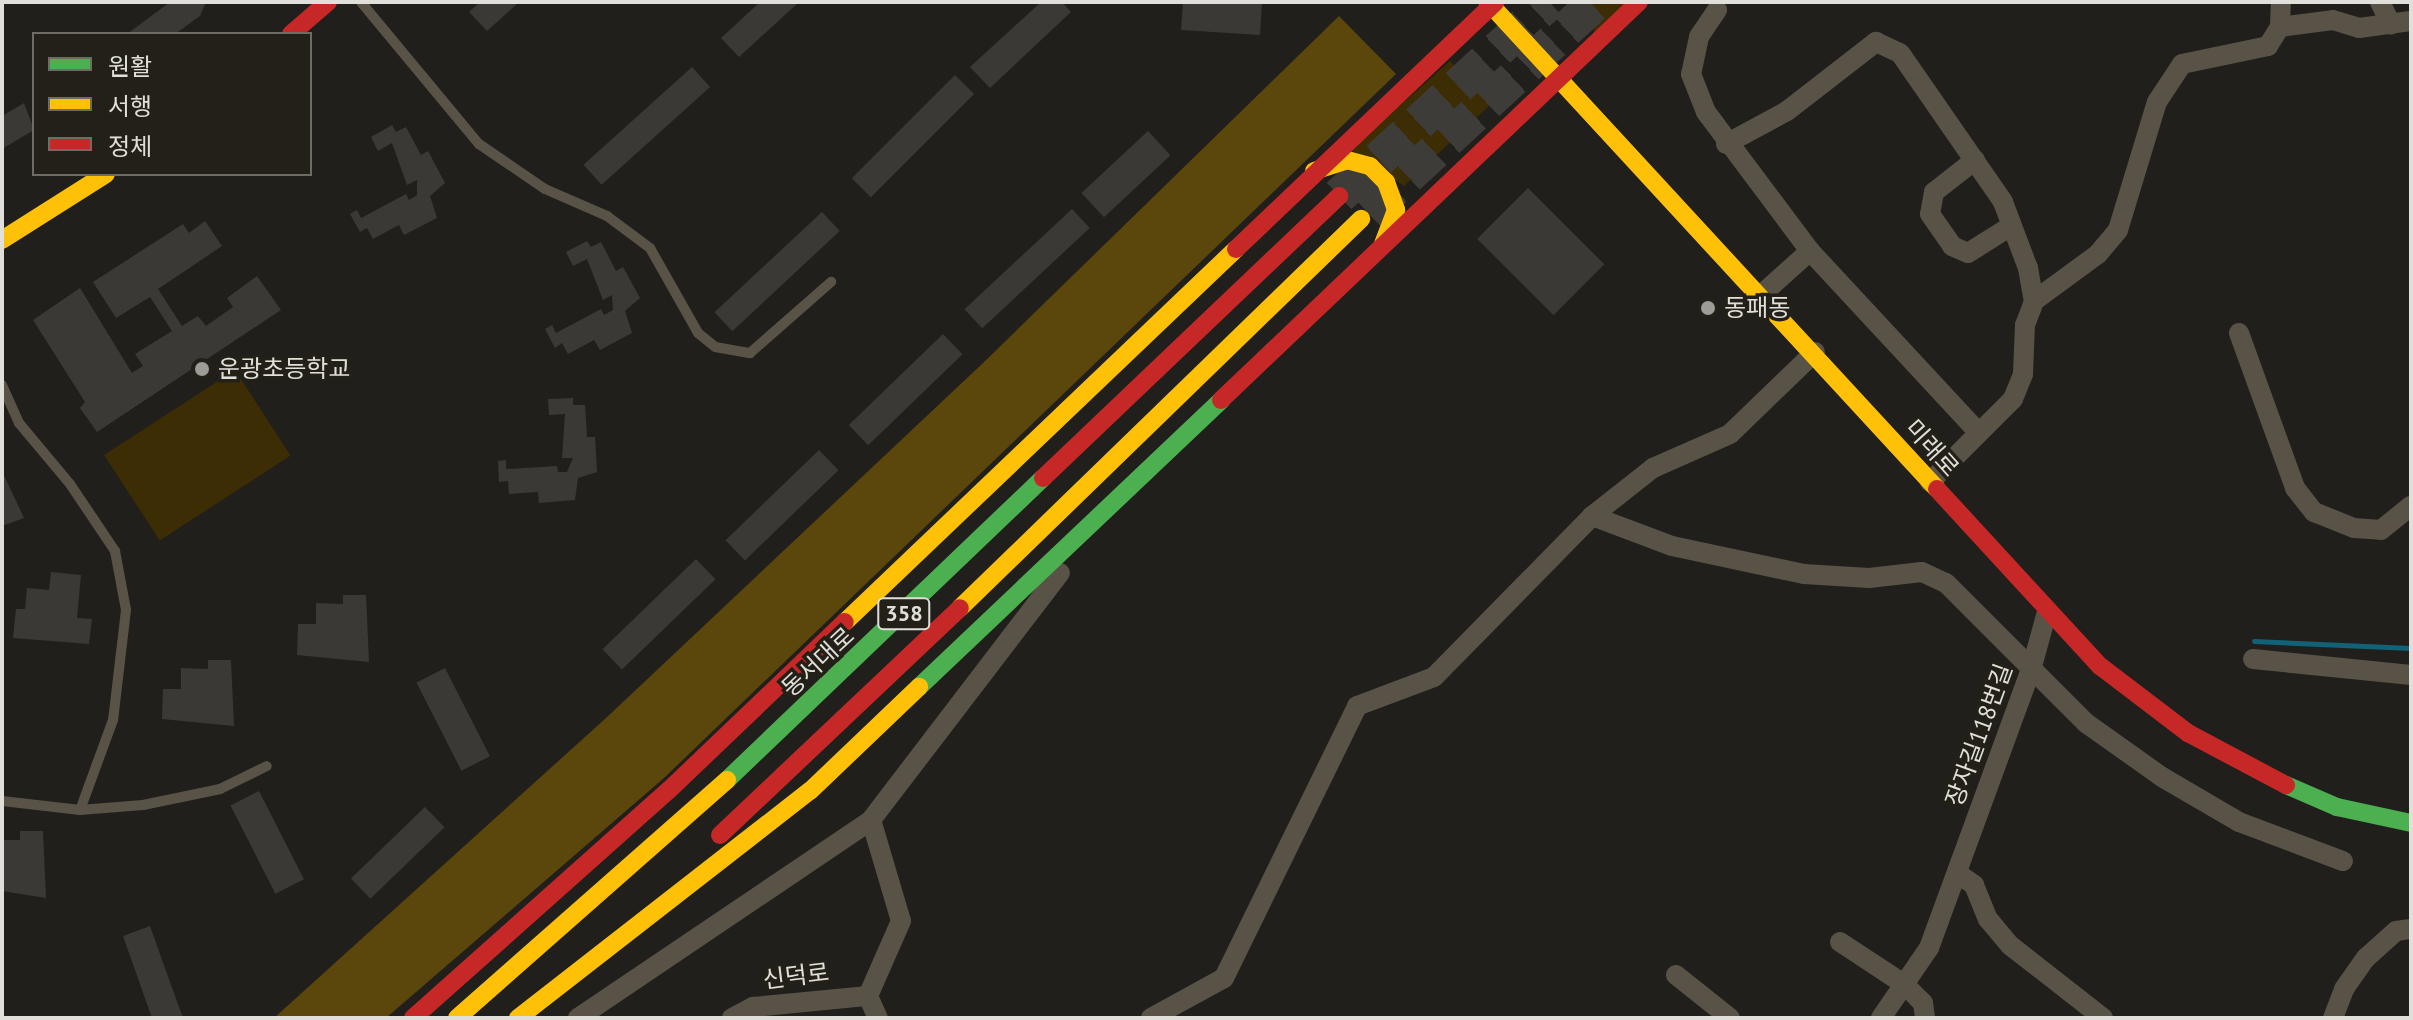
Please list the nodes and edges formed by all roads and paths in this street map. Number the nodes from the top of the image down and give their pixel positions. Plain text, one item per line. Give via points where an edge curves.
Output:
1 (361, 2) edge
2 (1468, 2) edge
3 (1639, 2) edge
4 (2281, 2) edge
5 (2380, 2) edge
6 (1491, 3) edge
7 (323, 4) edge
8 (1717, 10) dead end
9 (2401, 23) edge
10 (2280, 27) junction
11 (293, 32) edge
12 (1451, 41) junction
13 (1557, 77) junction
14 (1726, 144) junction
15 (1975, 160) junction
16 (1314, 171) junction
17 (103, 176) edge
18 (1339, 196) tunnel mouth
19 (1361, 219) tunnel mouth
20 (2011, 226) junction
21 (2, 240) edge
22 (1383, 244) junction
23 (1810, 251) junction
24 (831, 282) dead end
25 (1761, 295) junction
26 (2034, 301) junction
27 (2239, 333) dead end
28 (1815, 352) junction
29 (2, 385) edge
30 (1978, 432) junction
31 (1930, 482) junction
32 (2411, 506) edge
33 (1106, 513) junction
34 (1592, 516) junction
35 (2047, 612) junction
36 (2253, 659) dead end
37 (2031, 670) junction
38 (2411, 675) edge
39 (267, 766) dead end
40 (2, 801) edge
41 (80, 810) junction
42 (871, 820) junction
43 (2411, 823) edge
44 (2343, 861) dead end
45 (1957, 873) junction
46 (2411, 929) edge
47 (1840, 942) dead end
48 (1676, 975) dead end
49 (1904, 984) junction
50 (868, 996) junction
51 (413, 1018) edge
52 (457, 1018) edge
53 (511, 1018) edge
54 (518, 1018) edge
55 (578, 1018) edge
56 (732, 1018) edge
57 (878, 1018) edge
58 (1151, 1018) edge
59 (1730, 1018) edge
60 (1881, 1018) edge
61 (1925, 1018) edge
62 (2103, 1018) edge
63 (2333, 1018) edge

1 - 24 lane via 479,144 545,189 607,216 650,248 698,333 715,347 750,353
2 - 12 main road via 1463,25
3 - 13 main road
4 - 10 street
5 - 9 street
6 - 12 main road
6 - 13 main road, 미래로
7 - 11 main road
8 - 14 street via 1699,37 1691,74
9 - 10 street via 2359,28 2333,20
10 - 26 street via 2268,46 2182,64 2157,102 2118,230 2098,254
12 - 16 main road
13 - 22 main road
13 - 25 main road, 미래로
14 - 15 street via 1787,111 1876,42 1900,53
14 - 23 street
15 - 20 street via 2003,202
15 - 20 street via 1934,192 1930,214 1952,246 1968,253
16 - 22 main road via 1347,160 1370,166 1386,182 1396,210
16 - 51 main road via 669,790
17 - 21 main road
18 - 52 main road, 동서대로 / 358 via 690,815
19 - 53 main road, 358 via 1042,531 726,829
20 - 26 street
22 - 33 main road
23 - 25 street
23 - 30 street
25 - 28 main road, 미래로
26 - 30 street via 2025,325 2023,374 2013,399
27 - 32 street via 2295,488 2314,512 2354,528 2381,530
28 - 31 main road, 미래로
28 - 34 street via 1730,434 1653,468
29 - 41 lane via 19,423 70,484 115,551 126,610 113,720
30 - 31 street
31 - 35 main road, 미래로
33 - 42 street
33 - 54 main road via 810,791
34 - 37 street via 1672,546 1804,574 1869,578 1922,572 1946,583
34 - 58 street via 1434,677 1357,706 1224,978
35 - 37 street, 장자길118번길
35 - 43 main road, 미래로 via 2140,700 2223,755 2337,807
36 - 38 street
37 - 44 street via 2086,723 2162,777 2239,822
37 - 45 street, 장자길118번길
39 - 41 lane via 220,789 143,805
40 - 41 lane
42 - 50 street via 901,921
42 - 55 street
45 - 49 street, 장자길118번길 via 1929,948
45 - 62 street via 1974,885 1988,919 2011,946
46 - 63 street via 2396,931 2366,958 2344,989
47 - 49 street
48 - 59 street
49 - 60 street, 장자길118번길
49 - 61 street via 1923,1003
50 - 56 street, 신덕로 via 753,1007
50 - 57 street

